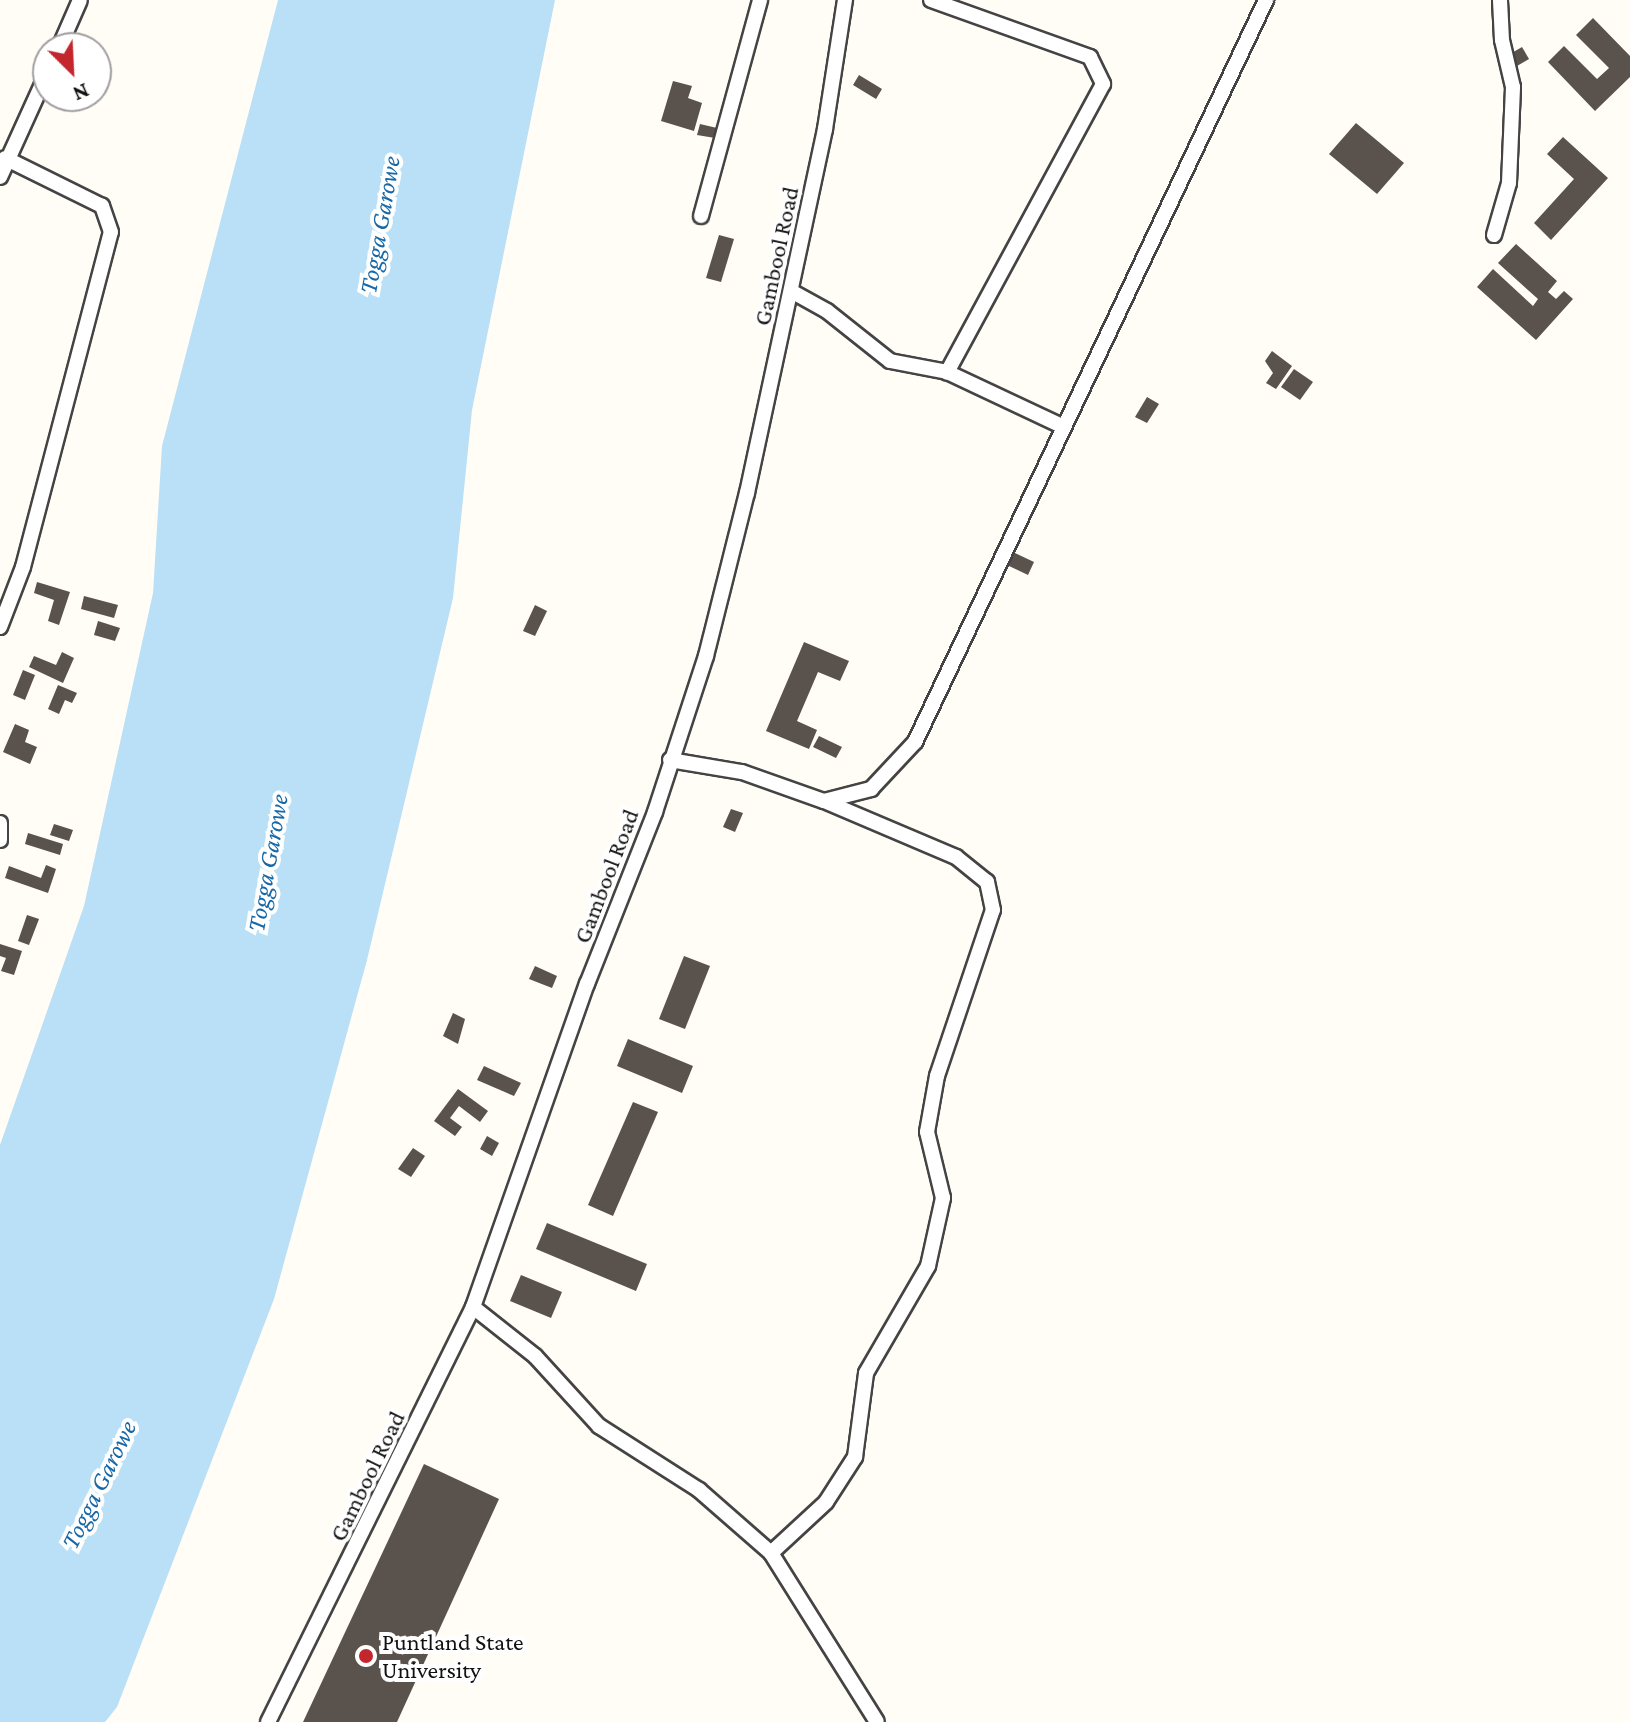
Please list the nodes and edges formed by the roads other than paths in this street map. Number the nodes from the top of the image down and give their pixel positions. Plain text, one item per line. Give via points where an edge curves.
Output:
1 (80, 0) edge
2 (760, 0) edge
3 (845, 0) edge
4 (931, 0) edge
5 (1266, 0) edge
6 (1500, 0) edge
7 (66, 32) edge
8 (32, 103) edge
9 (5, 158) junction
10 (0, 177) edge
11 (701, 216) dead end
12 (1494, 235) dead end
13 (791, 291) junction
14 (947, 372) junction
15 (1064, 427) junction
16 (0, 627) edge
17 (670, 760) junction
18 (824, 801) junction
19 (0, 823) edge
20 (0, 840) edge
21 (473, 1307) junction
22 (771, 1553) junction
23 (268, 1722) edge
24 (877, 1722) edge

1 - 7 street
2 - 11 street
3 - 13 street, Gambool Road
4 - 14 street via 1090,57 1103,84
5 - 15 street
6 - 12 street via 1513,87 1509,183
8 - 9 street
9 - 10 street
9 - 16 street via 102,206 111,232 23,567
13 - 14 street via 827,311 890,361
13 - 17 street, Gambool Road via 706,656
14 - 15 street
15 - 18 street via 915,742 871,789
17 - 18 street via 742,772
17 - 21 street, Gambool Road
18 - 22 street via 956,857 987,882 993,910 937,1076 929,1118 927,1132 943,1198 928,1266 866,1373 855,1457 826,1502
19 - 20 street
21 - 22 street via 535,1356 599,1426 699,1490
21 - 23 street, Gambool Road
22 - 24 street

